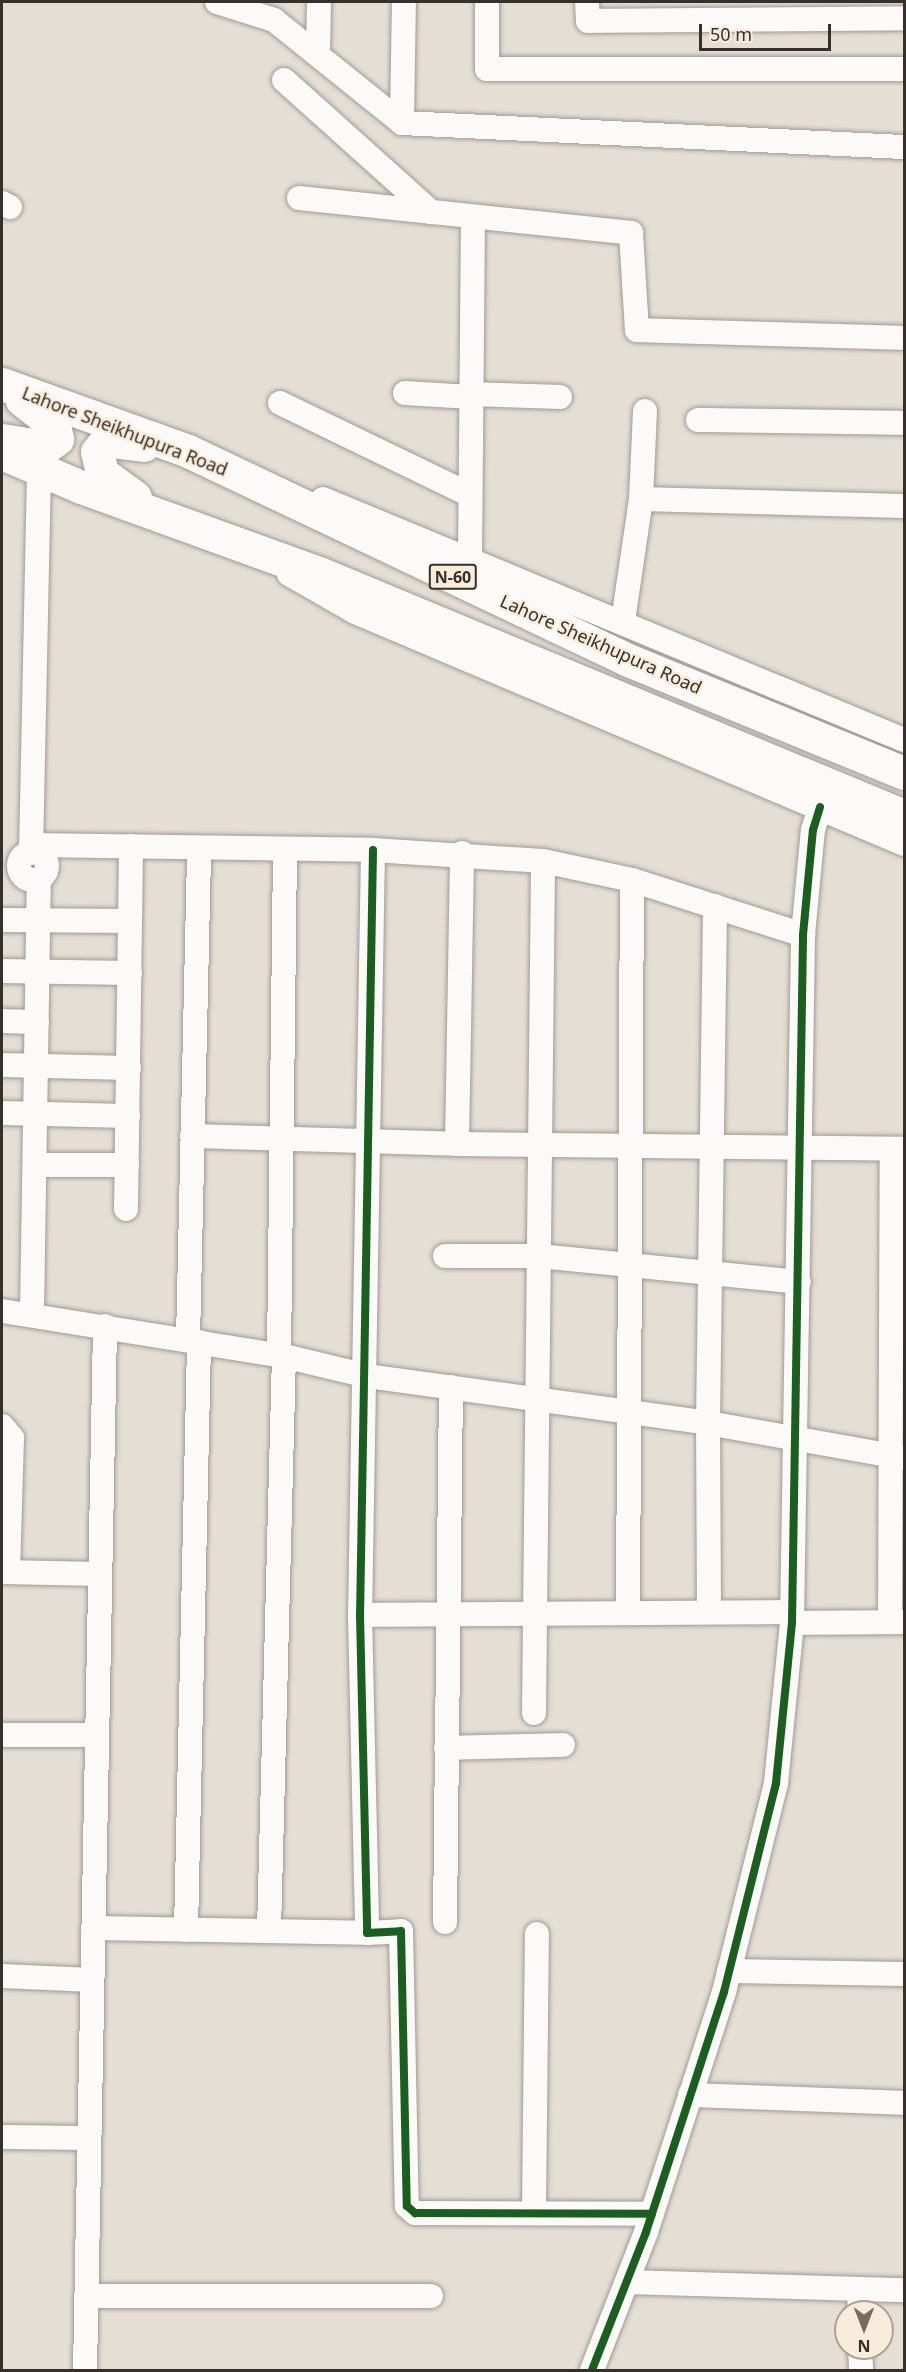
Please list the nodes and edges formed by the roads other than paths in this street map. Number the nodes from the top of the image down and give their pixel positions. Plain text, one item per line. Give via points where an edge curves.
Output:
1 (226, 2) edge
2 (319, 2) edge
3 (404, 2) edge
4 (487, 2) edge
5 (587, 2) edge
6 (904, 18) edge
7 (318, 54) junction
8 (904, 69) edge
9 (284, 80) dead end
10 (402, 123) junction
11 (904, 147) edge
12 (298, 198) dead end
13 (431, 212) junction
14 (473, 217) junction
15 (904, 338) edge
16 (2, 384) edge
17 (405, 393) dead end
18 (471, 396) junction
19 (560, 397) dead end
20 (280, 403) dead end
21 (645, 411) dead end
22 (698, 420) dead end
23 (904, 423) edge
24 (2, 440) edge
25 (188, 451) junction
26 (2, 453) edge
27 (39, 471) junction
28 (470, 495) junction
29 (641, 499) junction
30 (904, 507) edge
31 (166, 518) junction
32 (242, 545) junction
33 (470, 559) junction
34 (622, 621) junction
35 (904, 740) edge
36 (904, 773) edge
37 (820, 807) junction
38 (904, 816) edge
39 (904, 844) edge
40 (130, 846) junction
41 (199, 848) junction
42 (285, 849) junction
43 (374, 850) junction
44 (462, 854) junction
45 (24, 861) edge
46 (543, 861) junction
47 (632, 880) junction
48 (715, 906) junction
49 (2, 920) edge
50 (39, 921) junction
51 (130, 921) junction
52 (803, 935) junction
53 (2, 971) edge
54 (38, 972) junction
55 (130, 973) junction
56 (2, 1021) edge
57 (37, 1022) junction
58 (2, 1065) edge
59 (37, 1066) junction
60 (129, 1068) junction
61 (2, 1113) edge
62 (37, 1113) junction
63 (128, 1116) junction
64 (192, 1136) junction
65 (281, 1139) junction
66 (369, 1142) junction
67 (457, 1144) junction
68 (539, 1145) junction
69 (630, 1145) junction
70 (711, 1146) junction
71 (802, 1147) junction
72 (898, 1149) edge
73 (36, 1165) junction
74 (127, 1165) junction
75 (126, 1209) dead end
76 (898, 1238) edge
77 (445, 1256) dead end
78 (539, 1256) junction
79 (628, 1263) junction
80 (710, 1271) junction
81 (799, 1282) junction
82 (2, 1311) edge
83 (32, 1314) junction
84 (898, 1325) edge
85 (105, 1326) junction
86 (194, 1341) junction
87 (281, 1356) junction
88 (368, 1376) junction
89 (451, 1387) junction
90 (538, 1400) junction
91 (626, 1413) junction
92 (708, 1424) junction
93 (2, 1426) edge
94 (796, 1439) junction
95 (898, 1457) edge
96 (5, 1572) edge
97 (100, 1574) junction
98 (628, 1611) junction
99 (710, 1611) junction
100 (535, 1612) junction
101 (360, 1615) junction
102 (445, 1616) junction
103 (792, 1617) junction
104 (897, 1622) edge
105 (534, 1713) dead end
106 (2, 1734) edge
107 (97, 1735) junction
108 (563, 1745) dead end
109 (446, 1748) junction
110 (445, 1922) dead end
111 (93, 1928) junction
112 (186, 1930) junction
113 (268, 1931) junction
114 (367, 1933) junction
115 (537, 1934) dead end
116 (729, 1971) junction
117 (904, 1974) edge
118 (2, 1976) edge
119 (92, 1980) junction
120 (690, 2095) junction
121 (904, 2103) edge
122 (2, 2137) edge
123 (89, 2138) junction
124 (534, 2212) junction
125 (652, 2214) junction
126 (627, 2282) junction
127 (904, 2290) edge
128 (86, 2296) junction
129 (430, 2296) dead end
130 (860, 2300) edge
131 (85, 2370) edge
132 (592, 2370) edge

1 - 7 street via 274,20
2 - 7 street
3 - 10 street
4 - 8 street via 487,69
5 - 6 street via 588,21
7 - 10 street
9 - 13 street
10 - 11 street
12 - 13 street
13 - 14 street
14 - 15 street via 631,233 637,330
14 - 18 street
16 - 24 highway via 43,415 57,432 57,439 46,447
16 - 25 highway, Lahore Sheikhupura Road / N-60
17 - 18 street
18 - 19 street
18 - 28 street
20 - 28 street
21 - 29 street
22 - 23 street
25 - 31 highway via 118,441 105,442 97,452 98,467 106,478
25 - 33 street via 268,476
25 - 36 highway, Lahore Sheikhupura Road / N-60 via 628,660
26 - 27 highway, N-60
27 - 31 highway, N-60
27 - 45 street
28 - 33 street
29 - 30 street
29 - 34 street
31 - 32 highway, N-60
32 - 37 street via 355,612
32 - 38 highway, N-60 via 319,573
33 - 34 street
34 - 35 street
37 - 39 street
37 - 52 street via 813,830
40 - 41 street
40 - 45 street
40 - 51 street
41 - 42 street
41 - 64 street
42 - 43 street
42 - 65 street
43 - 44 street
43 - 66 street
44 - 46 street
44 - 67 street
45 - 50 street
46 - 47 street
46 - 68 street
47 - 48 street
47 - 69 street
48 - 52 street
48 - 70 street
49 - 50 street
50 - 51 street
50 - 54 street
51 - 55 street
52 - 71 street
53 - 54 street
54 - 55 street
54 - 57 street
55 - 60 street
56 - 57 street
57 - 59 street
58 - 59 street
59 - 60 street
59 - 62 street
60 - 63 street
61 - 62 street
62 - 63 street
62 - 73 street
63 - 74 street
64 - 65 street
64 - 86 street
65 - 66 street
65 - 87 street
66 - 67 street
66 - 88 street
67 - 68 street
68 - 69 street
68 - 78 street
69 - 70 street
69 - 79 street
70 - 71 street
70 - 80 street
71 - 72 street
71 - 81 street
72 - 76 street
73 - 74 street
73 - 83 street
74 - 75 street
76 - 84 street
77 - 78 street
78 - 79 street
78 - 90 street
79 - 80 street
79 - 91 street
80 - 81 street
80 - 92 street
81 - 94 street
82 - 83 street
83 - 85 street
84 - 95 street
85 - 86 street
85 - 97 street
86 - 87 street
86 - 112 street
87 - 88 street
87 - 113 street
88 - 89 street
88 - 101 street
89 - 90 street
89 - 102 street
90 - 91 street
90 - 100 street
91 - 92 street
91 - 98 street
92 - 94 street
92 - 99 street
93 - 96 street via 12,1438
94 - 95 street
94 - 103 street
95 - 104 street
96 - 97 street
97 - 107 street
98 - 99 street
98 - 100 street
99 - 103 street
100 - 102 street
100 - 105 street
101 - 102 street
101 - 114 street
102 - 109 street
103 - 104 street
103 - 116 street via 776,1783
106 - 107 street
107 - 111 street
108 - 109 street
109 - 110 street
111 - 112 street
111 - 119 street
112 - 113 street
113 - 114 street
114 - 124 street via 401,1931 409,2211
115 - 124 street
116 - 117 street
116 - 120 street
118 - 119 street
119 - 123 street
120 - 121 street
120 - 125 street
122 - 123 street
123 - 128 street
124 - 125 street
125 - 126 street
126 - 130 street
126 - 132 street
127 - 130 street
128 - 129 street
128 - 131 street

